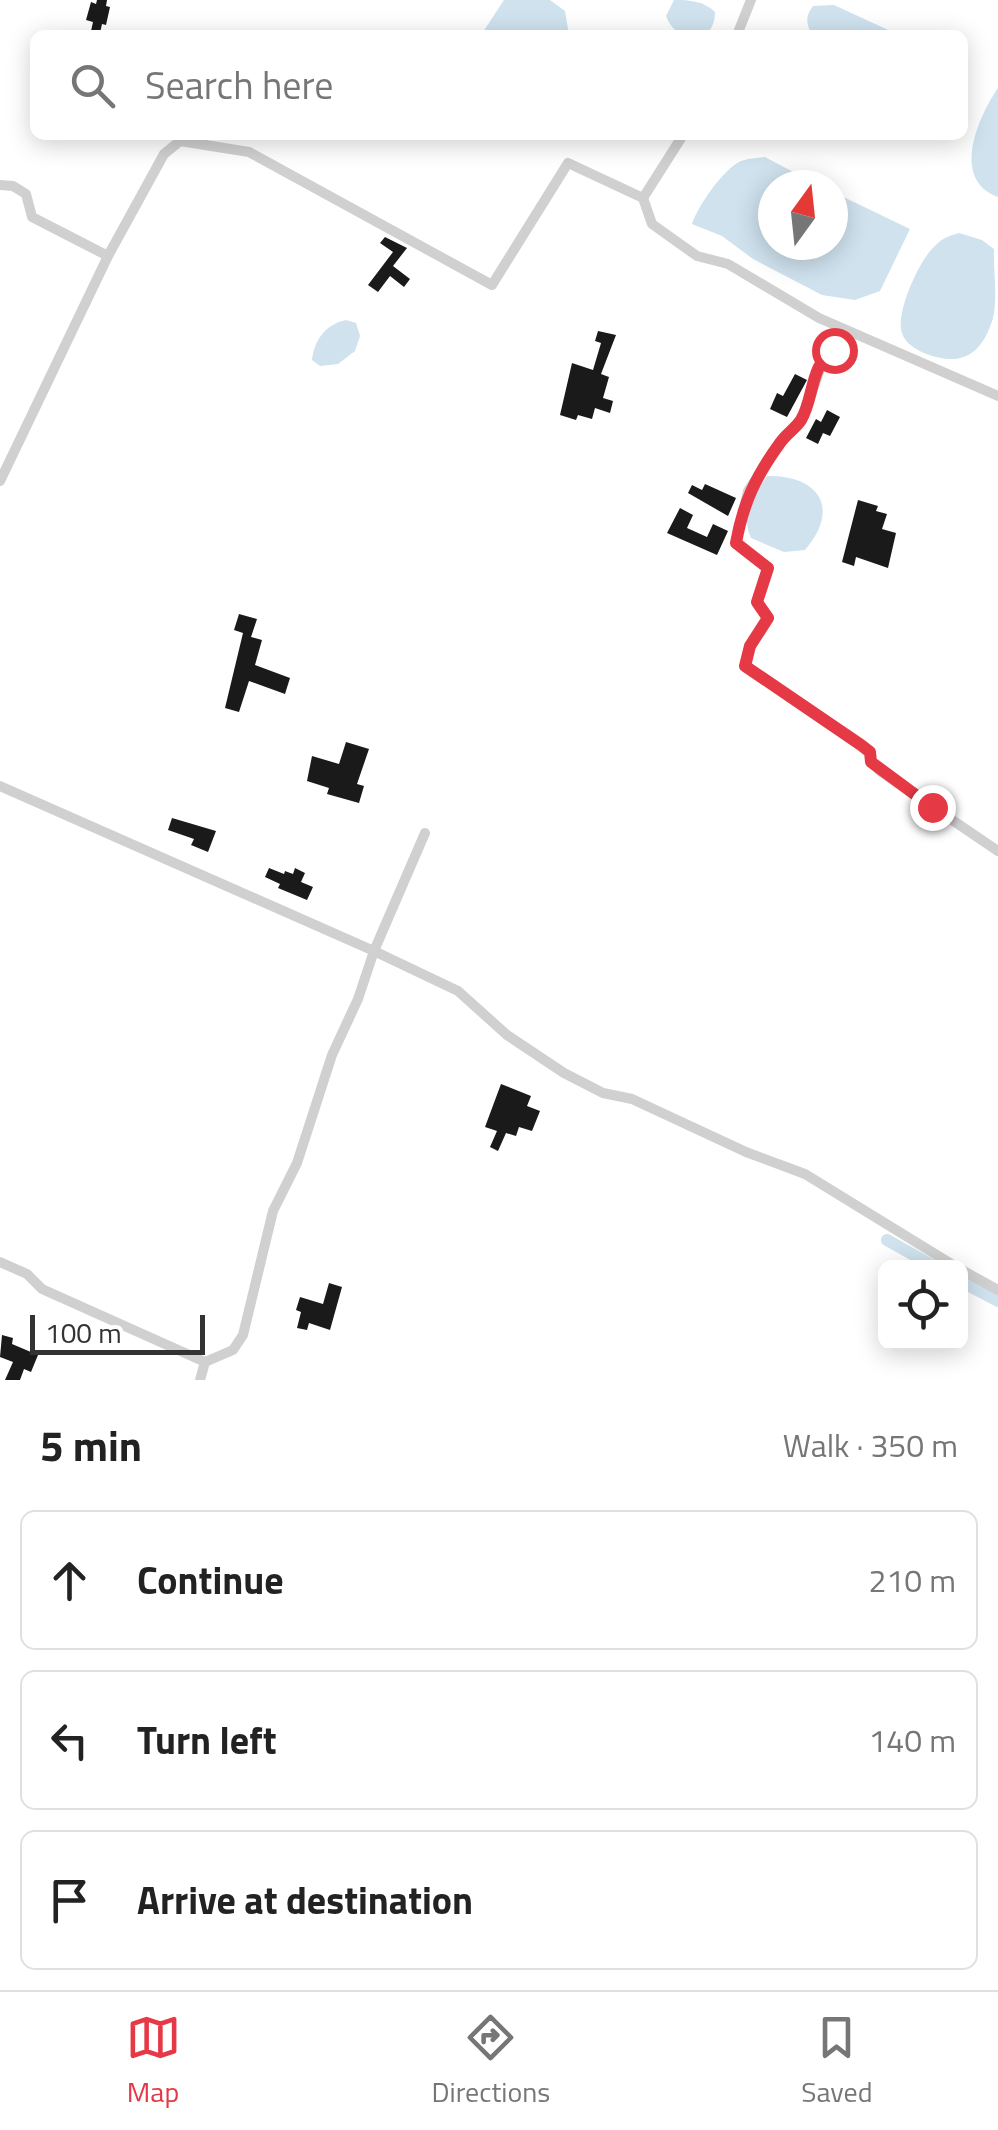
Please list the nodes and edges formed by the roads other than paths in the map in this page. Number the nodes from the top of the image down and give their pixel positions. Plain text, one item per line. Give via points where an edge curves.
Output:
1 (751, 0) edge
2 (739, 30) edge
3 (680, 140) edge
4 (0, 185) edge
5 (643, 198) junction
6 (108, 256) junction
7 (848, 331) junction
8 (998, 396) edge
9 (0, 481) edge
10 (0, 786) edge
11 (425, 832) dead end
12 (998, 851) edge
13 (374, 951) junction
14 (946, 1260) edge
15 (0, 1262) edge
16 (968, 1273) edge
17 (998, 1290) edge
18 (205, 1362) junction
19 (200, 1380) edge

1 - 2 street
3 - 5 street
4 - 6 street via 26,194 32,217
5 - 6 street via 568,163 492,285 249,152 180,141 164,154
5 - 7 street via 652,224 697,256 728,264
6 - 9 street
7 - 8 street
7 - 12 street via 823,360 803,417 748,490 736,543 768,568 757,602 768,618 745,666 870,752 880,771
10 - 13 street
11 - 13 street
13 - 14 street via 458,991 564,1073 806,1174
13 - 18 street via 273,1211 243,1335 234,1350
15 - 18 street via 42,1289
16 - 17 street
18 - 19 street

